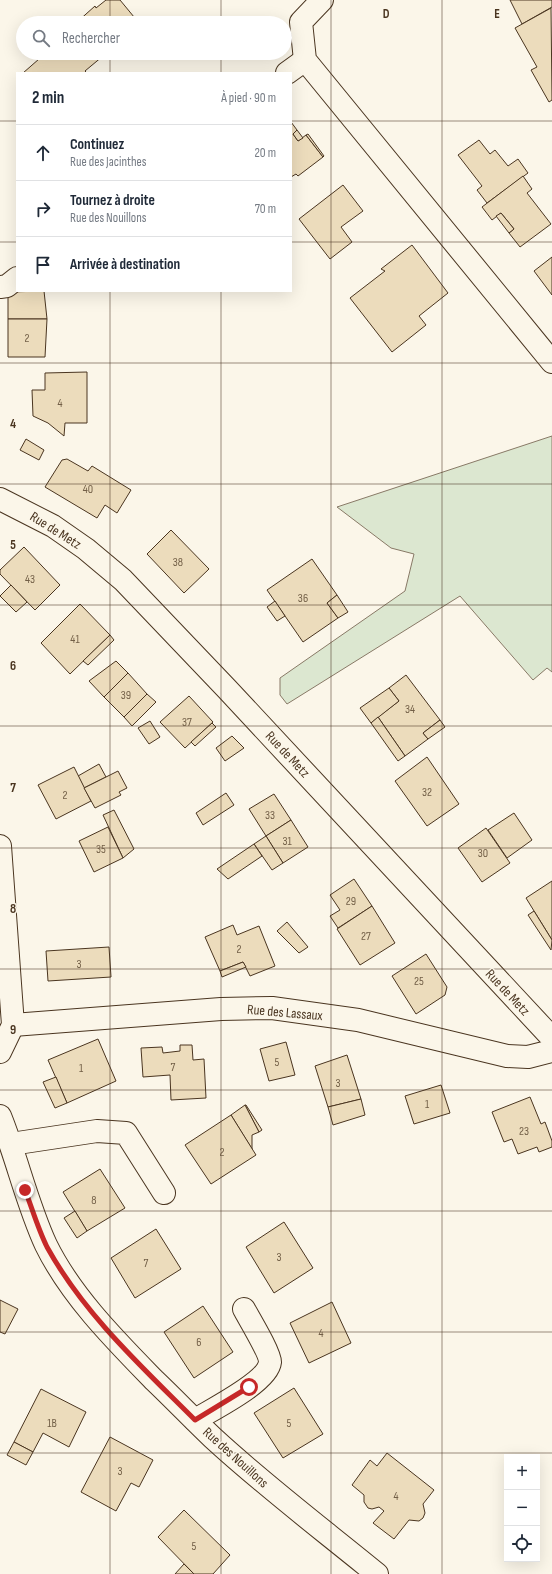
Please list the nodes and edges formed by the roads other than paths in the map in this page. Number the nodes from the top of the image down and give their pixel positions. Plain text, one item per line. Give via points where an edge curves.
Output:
1 (322, 0) edge
2 (305, 60) junction
3 (288, 72) edge
4 (16, 279) edge
5 (0, 287) edge
6 (552, 362) edge
7 (0, 499) edge
8 (0, 846) edge
9 (13, 1025) junction
10 (552, 1038) edge
11 (552, 1050) edge
12 (0, 1052) edge
13 (0, 1116) edge
14 (11, 1144) junction
15 (164, 1193) dead end
16 (244, 1309) dead end
17 (195, 1420) junction
18 (377, 1574) edge

1 - 2 street via 301,22
2 - 3 street
2 - 6 street
4 - 5 street via 7,286
7 - 10 street, Rue de Metz via 53,526 123,580
8 - 9 street
9 - 11 street, Rue des Lassaux via 221,1009 272,1008 358,1020 507,1056 528,1057
9 - 12 street
13 - 14 street, Rue des Nouillons
14 - 15 street via 97,1131 126,1134
14 - 17 street, Rue des Nouillons via 46,1246 75,1292 118,1343
16 - 17 street via 268,1353 270,1362 267,1369 261,1378 249,1387
17 - 18 street, Rue des Nouillons via 277,1494

